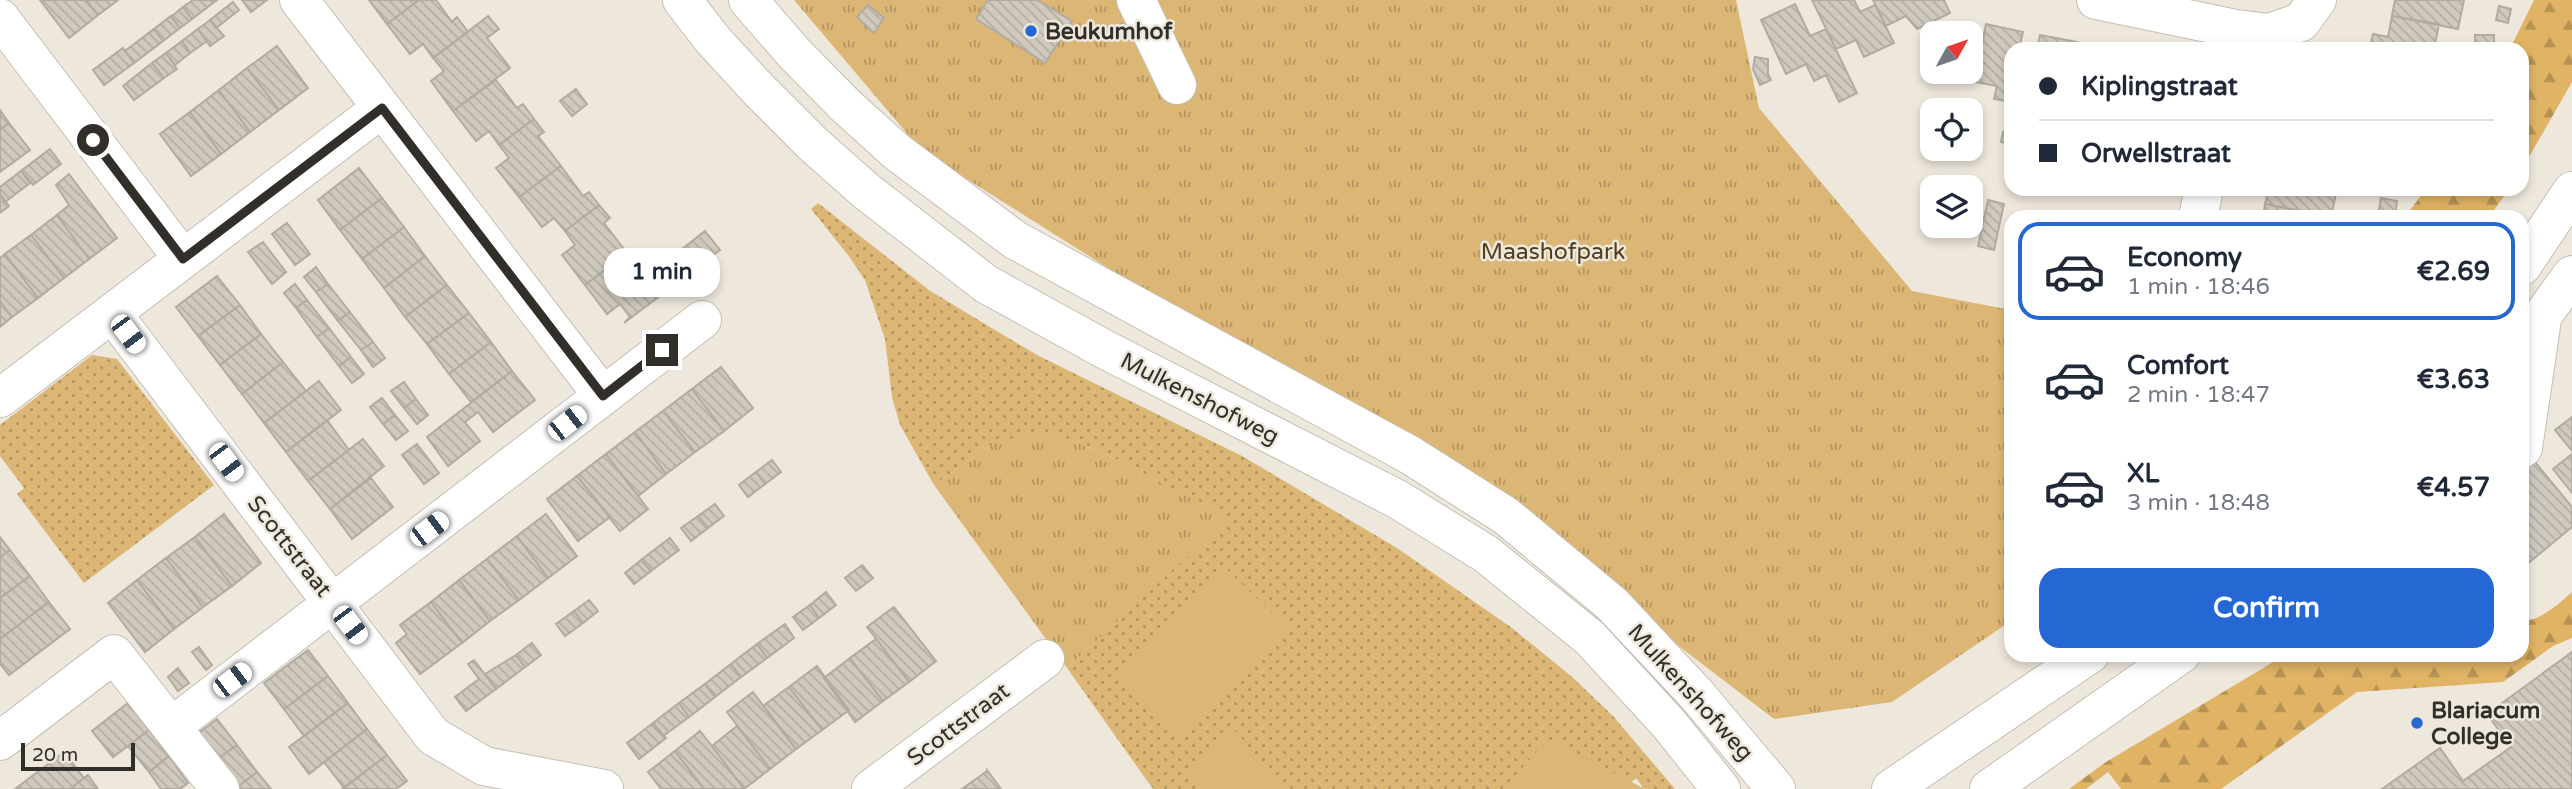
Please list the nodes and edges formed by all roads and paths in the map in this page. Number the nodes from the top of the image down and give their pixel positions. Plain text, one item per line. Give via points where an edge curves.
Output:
1 (299, 0) edge
2 (682, 0) edge
3 (748, 0) edge
4 (1136, 0) edge
5 (2096, 0) edge
6 (2317, 0) edge
7 (0, 18) edge
8 (2234, 39) edge
9 (1177, 85) dead end
10 (382, 108) junction
11 (2572, 191) edge
12 (2529, 256) edge
13 (183, 259) junction
14 (2572, 275) edge
15 (112, 313) junction
16 (702, 320) dead end
17 (2532, 331) edge
18 (2529, 375) edge
19 (603, 396) junction
20 (0, 398) edge
21 (334, 602) junction
22 (1045, 659) dead end
23 (2078, 662) edge
24 (2170, 662) edge
25 (171, 727) junction
26 (0, 741) edge
27 (220, 789) edge
28 (604, 789) edge
29 (871, 789) edge
30 (1721, 789) edge
31 (1776, 789) edge
32 (1891, 789) edge
33 (1989, 789) edge

1 - 10 street
2 - 30 street, Mulkenshofweg via 713,40 813,144 986,284 1397,499 1486,554 1540,595 1590,638
3 - 31 street, Mulkenshofweg via 879,137 1015,240 1410,455 1507,516 1612,604
4 - 9 street
5 - 8 street
6 - 8 street via 2301,22
7 - 13 street
10 - 13 street
10 - 19 street
11 - 12 street
13 - 15 street
14 - 17 street
15 - 20 street
15 - 21 street, Scottstraat
16 - 19 street
17 - 18 street
19 - 21 street
21 - 25 street
21 - 28 street, Scottstraat via 433,736 484,766
22 - 29 street, Scottstraat
23 - 32 street
24 - 33 street
25 - 26 street via 114,654
25 - 27 street

